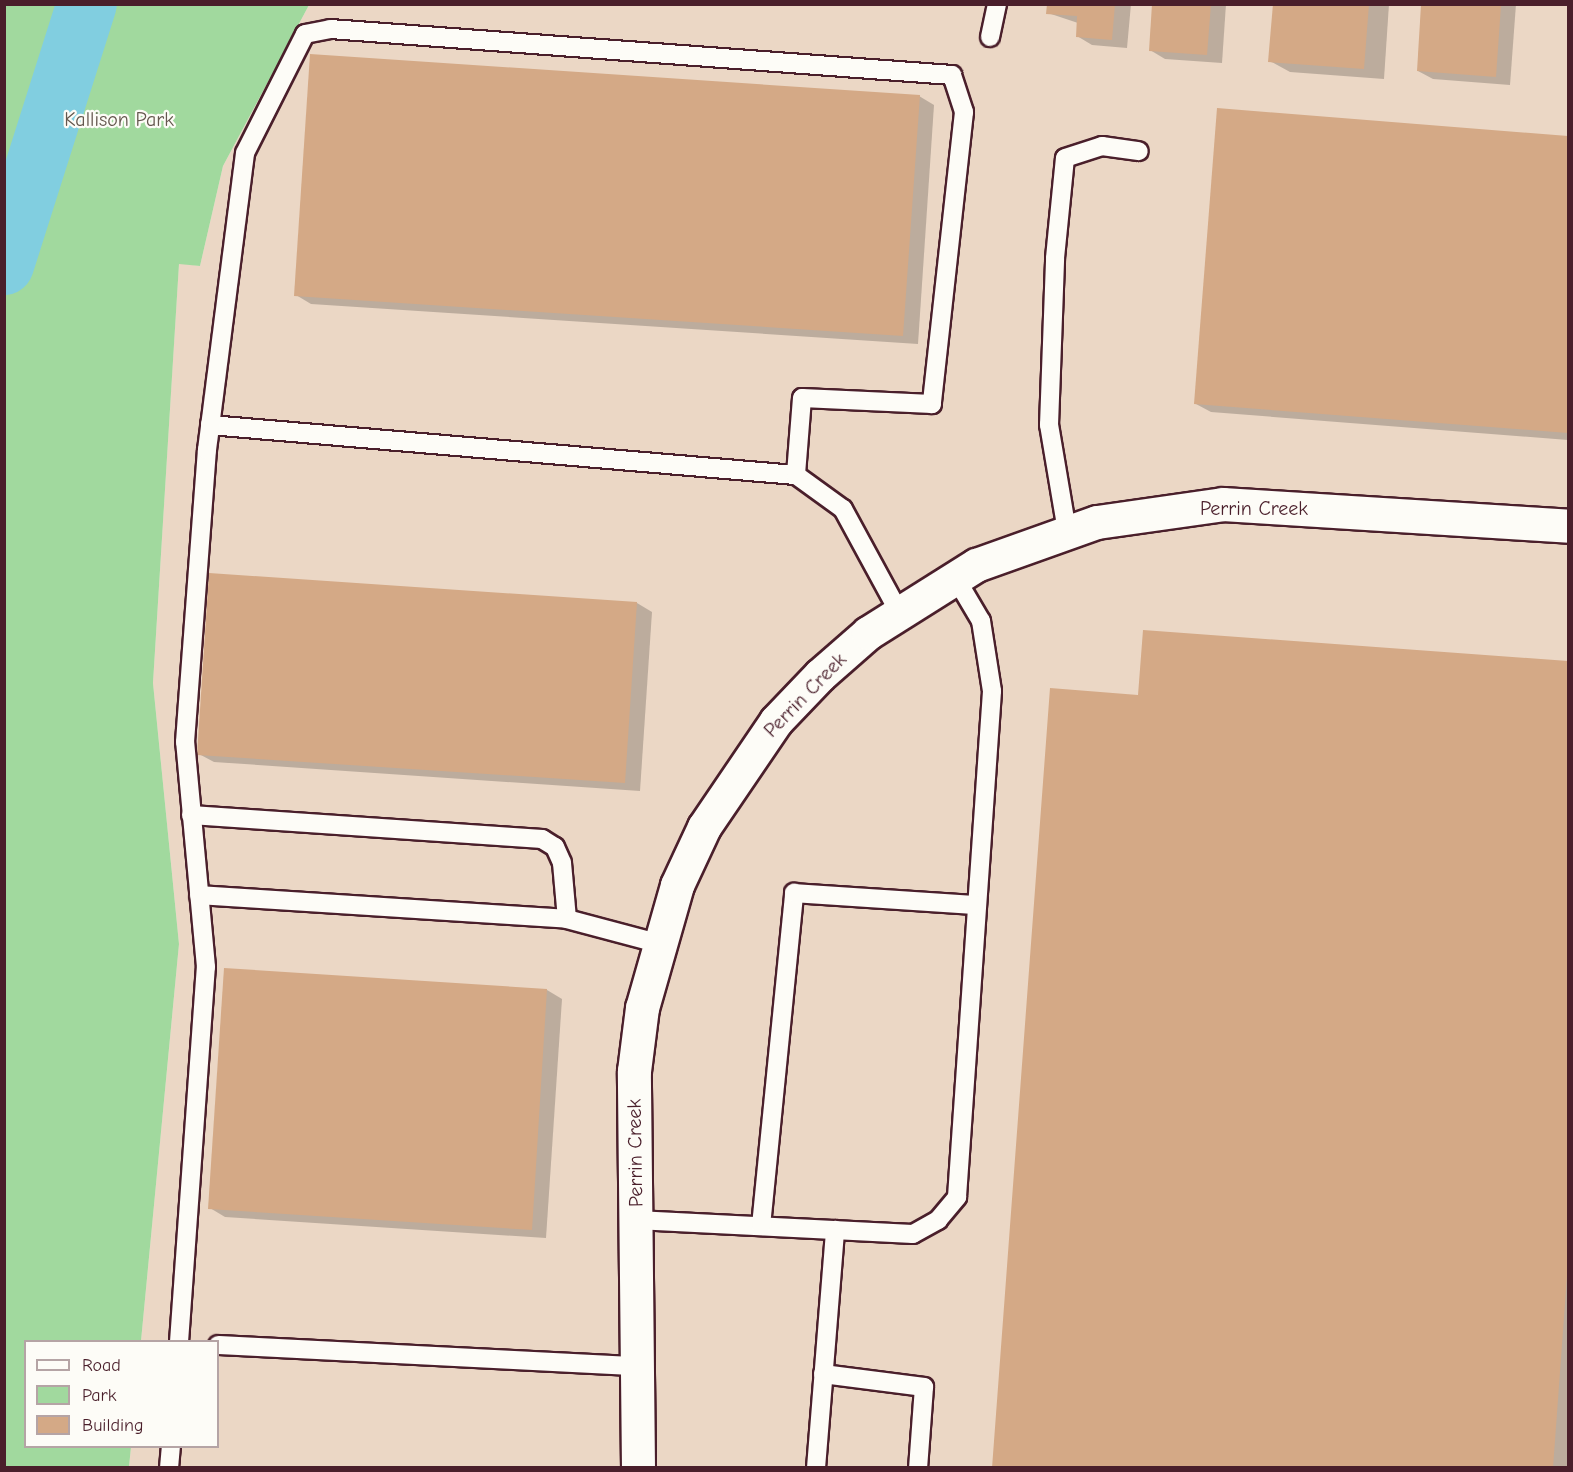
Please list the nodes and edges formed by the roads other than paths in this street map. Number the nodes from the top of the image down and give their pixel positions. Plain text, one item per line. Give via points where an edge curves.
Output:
1 (997, 4) edge
2 (990, 37) dead end
3 (1139, 151) dead end
4 (210, 425) junction
5 (796, 475) junction
6 (1569, 526) edge
7 (1067, 531) junction
8 (955, 577) junction
9 (899, 612) junction
10 (192, 815) junction
11 (199, 895) junction
12 (978, 905) junction
13 (567, 919) junction
14 (657, 943) junction
15 (636, 1220) junction
16 (761, 1226) junction
17 (834, 1230) junction
18 (178, 1340) edge
19 (219, 1345) edge
20 (637, 1366) junction
21 (823, 1374) junction
22 (171, 1448) edge
23 (170, 1467) edge
24 (638, 1467) edge
25 (816, 1467) edge
26 (918, 1467) edge

1 - 2 lane
3 - 7 lane via 1102,146 1065,158 1055,258 1049,425
4 - 5 lane
4 - 5 lane via 245,153 304,34 330,29 952,75 964,112 932,404 802,398
4 - 10 lane via 185,742
5 - 9 lane via 843,509
6 - 7 street, Perrin Creek via 1223,504 1160,510
7 - 8 street, Perrin Creek
8 - 9 street, Perrin Creek
8 - 12 lane via 981,621 992,691
9 - 14 street, Perrin Creek via 820,675 737,772 695,846
10 - 11 lane
10 - 13 lane via 542,839 555,847 562,862
11 - 13 lane
11 - 18 lane via 206,967
12 - 16 lane via 794,893
12 - 17 lane via 957,1197 938,1220 913,1234
13 - 14 lane
14 - 15 street, Perrin Creek via 634,1071
15 - 16 lane
15 - 20 street, Perrin Creek
16 - 17 lane
17 - 21 lane
19 - 20 lane
20 - 24 street, Perrin Creek
21 - 25 lane
21 - 26 lane via 924,1387
22 - 23 lane

